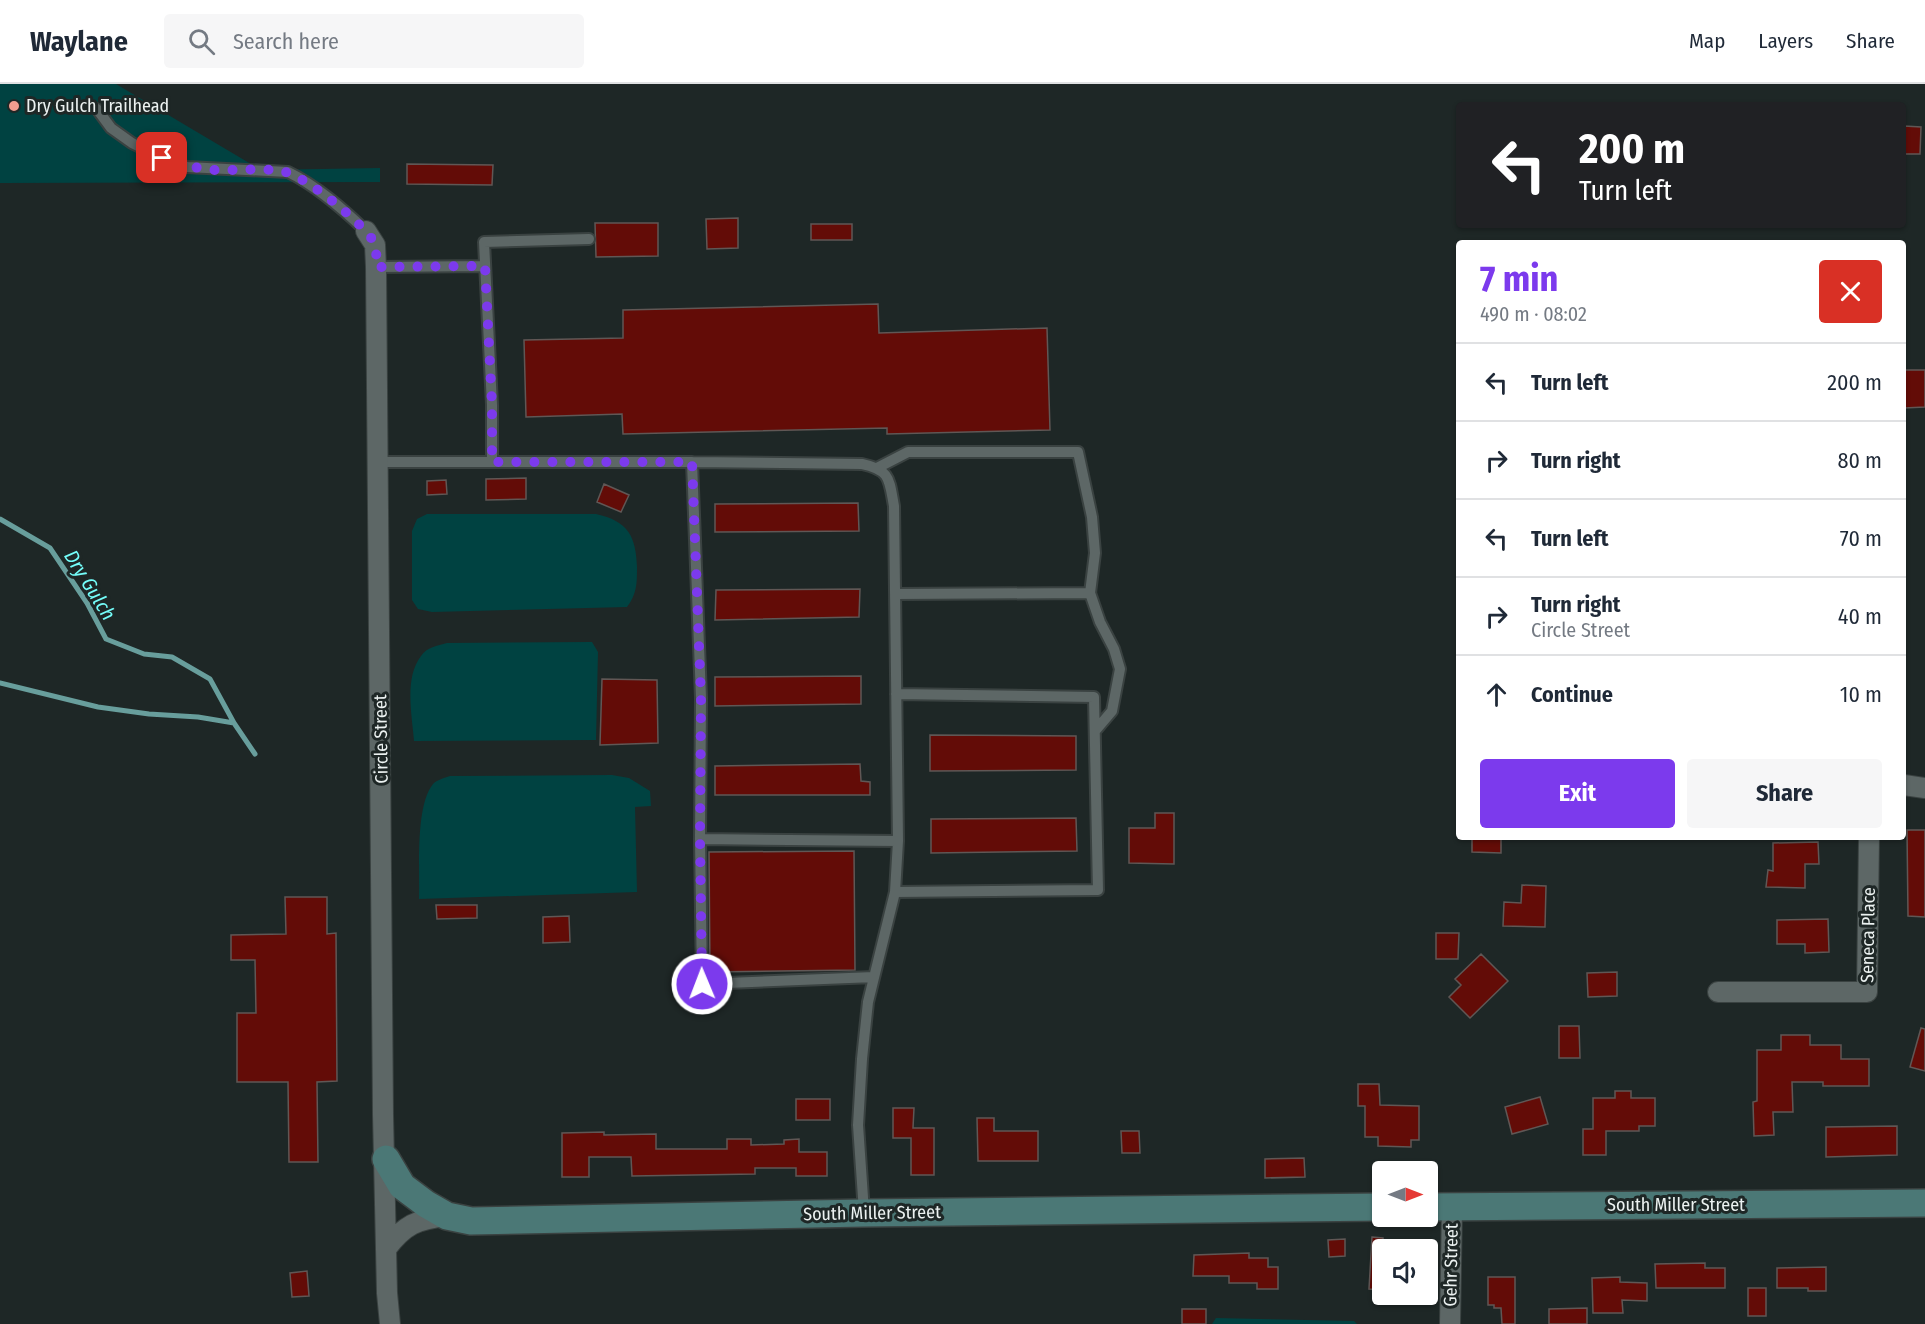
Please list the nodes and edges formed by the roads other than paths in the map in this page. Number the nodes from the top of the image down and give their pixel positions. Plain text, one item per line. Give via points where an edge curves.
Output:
1 (97, 109) dead end
2 (366, 231) joint
3 (589, 239) dead end
4 (485, 266) junction
5 (376, 267) junction
6 (378, 462) junction
7 (492, 462) junction
8 (692, 462) junction
9 (877, 468) junction
10 (1090, 593) junction
11 (895, 594) junction
12 (896, 694) junction
13 (1095, 731) junction
14 (1906, 785) edge
15 (1925, 788) edge
16 (700, 839) junction
17 (1869, 840) edge
18 (898, 841) junction
19 (896, 892) junction
20 (874, 977) junction
21 (1718, 992) dead end
22 (386, 1160) junction
23 (1925, 1203) edge
24 (1372, 1207) edge
25 (1440, 1207) edge
26 (864, 1213) junction
27 (447, 1216) junction
28 (386, 1249) junction
29 (390, 1324) edge
30 (1450, 1324) edge

1 - 2 lane via 111,128 132,144 187,167 288,172
2 - 5 street, Circle Street via 375,245
3 - 4 lane via 484,242
4 - 5 lane
4 - 7 lane
5 - 6 street, Circle Street
6 - 7 lane
6 - 22 street, Circle Street
7 - 8 lane
8 - 9 lane via 862,464
8 - 16 lane via 701,698
9 - 10 lane via 908,452 1078,452 1092,517 1095,553
9 - 11 lane via 888,478 894,506
10 - 11 lane
10 - 13 lane via 1120,669 1112,711
11 - 12 lane
12 - 13 lane via 1094,697
12 - 18 lane
13 - 19 lane via 1098,890
14 - 15 street
16 - 18 lane
16 - 20 lane via 702,984
17 - 21 street, Seneca Place via 1867,992
18 - 19 lane
19 - 20 lane
20 - 26 lane via 868,1002 858,1125
22 - 27 street, South Miller Street via 402,1186
22 - 28 street, Circle Street
23 - 25 street, South Miller Street
24 - 26 street, South Miller Street
25 - 30 street, Gehr Street
26 - 27 street, South Miller Street via 471,1221
27 - 28 street via 412,1224 398,1233
28 - 29 street, Circle Street

